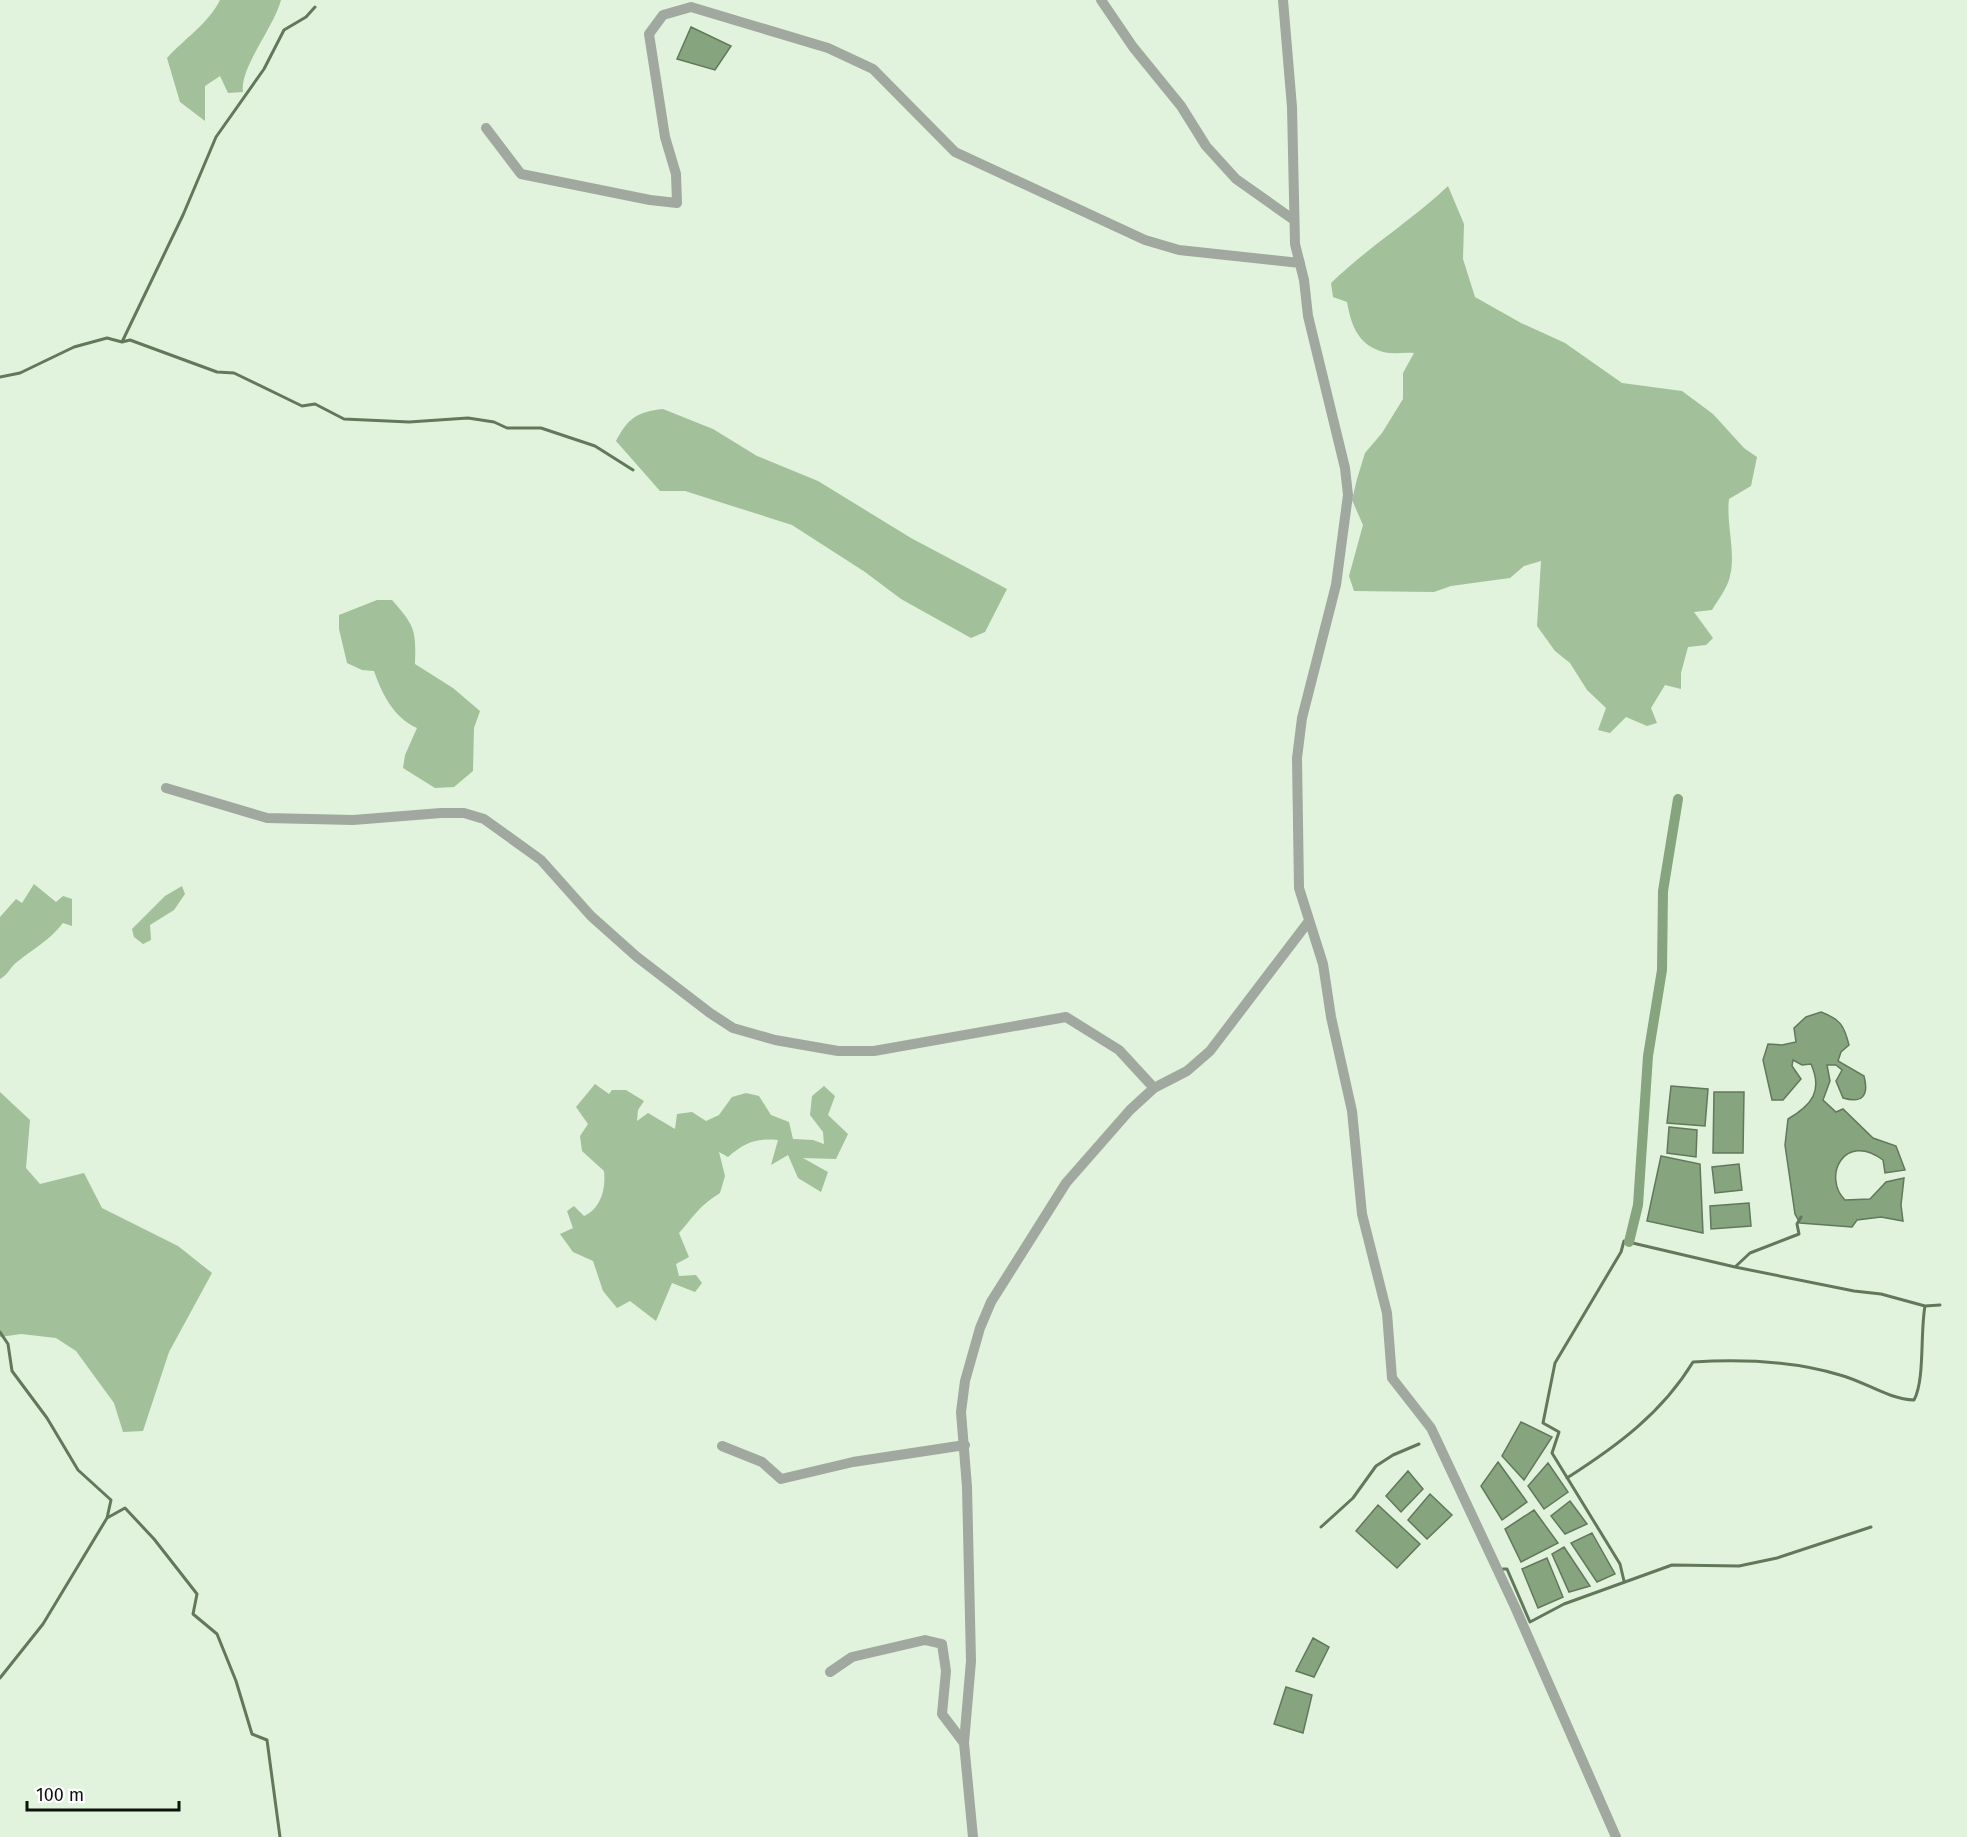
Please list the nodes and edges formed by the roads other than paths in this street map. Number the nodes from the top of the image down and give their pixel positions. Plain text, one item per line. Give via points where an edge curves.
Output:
1 (1101, 0) edge
2 (1283, 0) edge
3 (486, 128) dead end
4 (1294, 220) junction
5 (1300, 263) junction
6 (166, 788) dead end
7 (1309, 921) junction
8 (1154, 1089) junction
9 (965, 1445) junction
10 (722, 1446) dead end
11 (831, 1672) dead end
12 (964, 1743) junction
13 (973, 1837) edge
14 (1616, 1837) edge

1 - 4 street via 1206,146 1236,179
2 - 4 street via 1292,107
3 - 5 street via 521,174 677,203 676,174 665,137 649,34 663,15 691,7 828,48 873,69 955,152 1145,240 1179,250
4 - 5 street
5 - 7 street via 1348,495 1336,585 1302,718 1297,759 1299,888
6 - 8 street via 267,818 353,820 464,813 484,819 541,860 591,916 637,957 733,1028 802,1046 874,1051 1066,1017 1119,1050
7 - 8 street via 1210,1051 1187,1071
7 - 14 street via 1323,964 1352,1111 1362,1214 1387,1313 1392,1378 1431,1428
8 - 9 street via 1130,1110 1066,1183 990,1302 965,1381 961,1412
9 - 10 street via 853,1462 781,1479 762,1462
9 - 12 street via 971,1662
11 - 12 street via 852,1657 926,1640 942,1644 946,1671 942,1714
12 - 13 street

